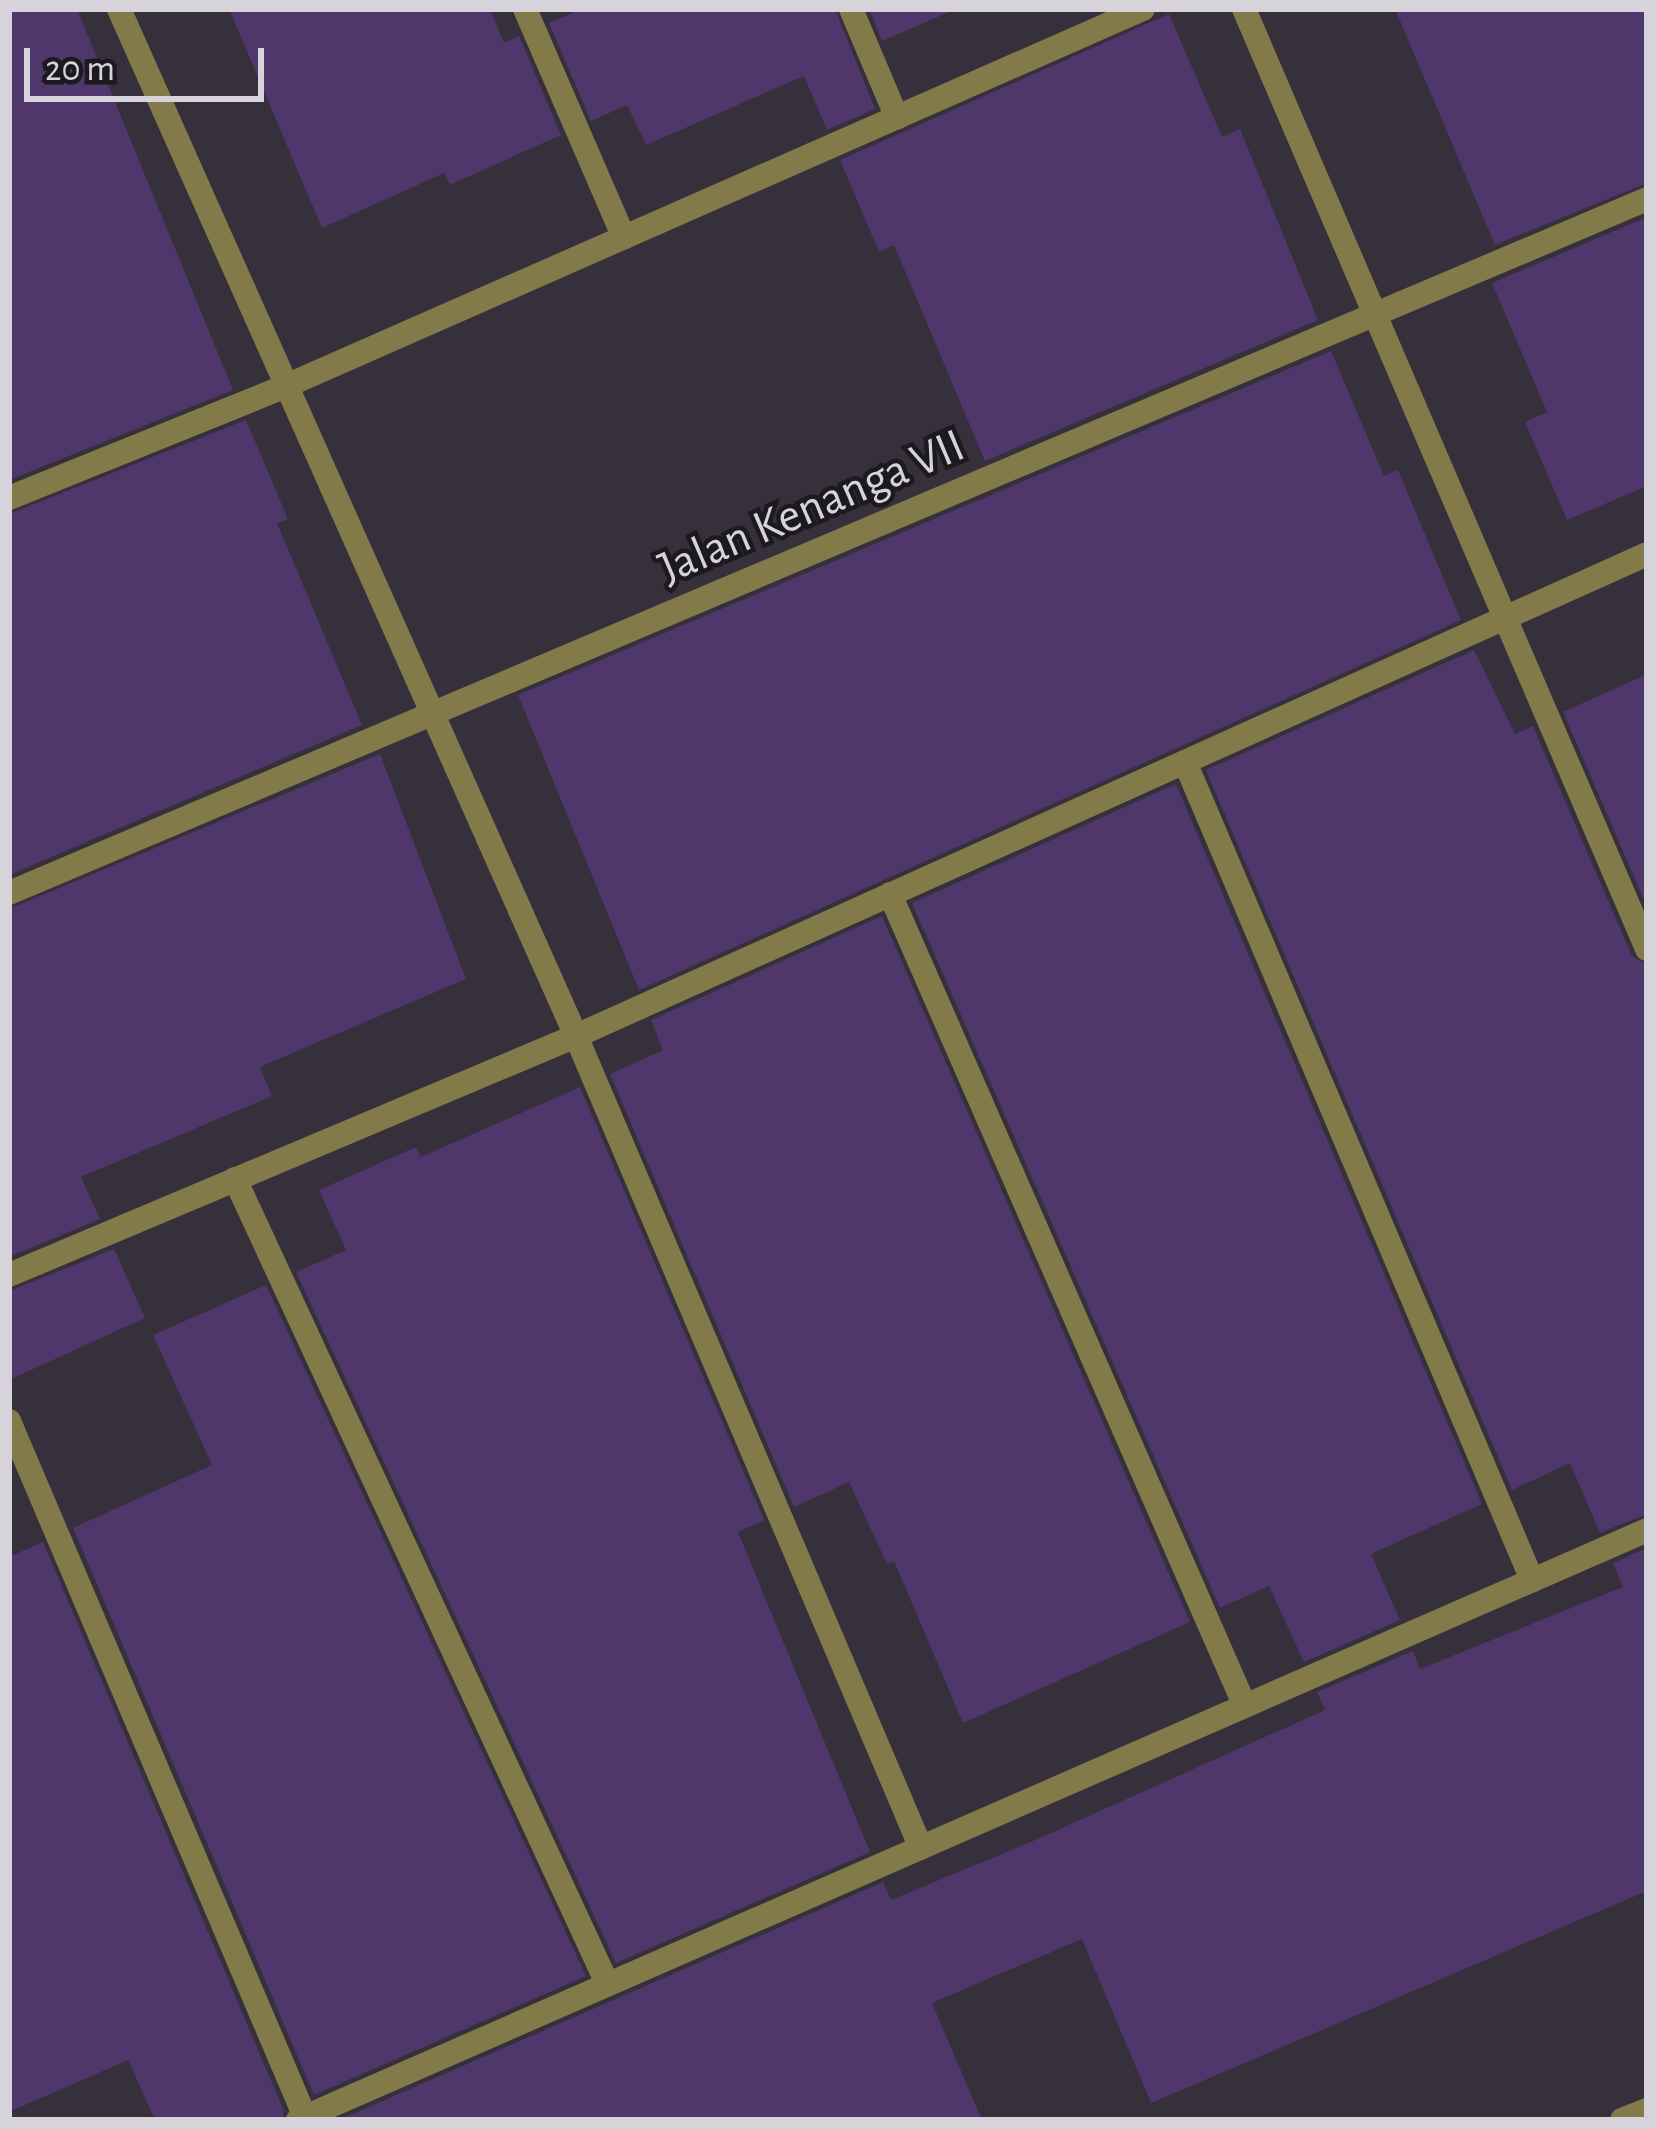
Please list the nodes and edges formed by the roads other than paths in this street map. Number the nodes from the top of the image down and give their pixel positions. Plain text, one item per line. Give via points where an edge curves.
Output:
1 (119, 9) edge
2 (525, 9) edge
3 (850, 9) edge
4 (1143, 9) edge
5 (1244, 9) edge
6 (897, 118) junction
7 (1647, 199) edge
8 (624, 238) junction
9 (1375, 314) junction
10 (286, 386) junction
11 (9, 498) edge
12 (1647, 554) edge
13 (1509, 614) junction
14 (433, 714) junction
15 (1185, 762) junction
16 (9, 893) edge
17 (890, 894) junction
18 (1639, 905) edge
19 (1647, 950) edge
20 (576, 1036) junction
21 (236, 1179) junction
22 (9, 1275) edge
23 (9, 1421) edge
24 (1647, 1530) edge
25 (1532, 1580) junction
26 (1245, 1706) junction
27 (921, 1848) junction
28 (607, 1983) junction
29 (1647, 2110) edge
30 (302, 2118) edge
31 (1622, 2120) edge

1 - 10 street
2 - 8 street
3 - 6 street
4 - 6 street
5 - 9 street
6 - 8 street
7 - 9 street, Jalan Kenanga VII
8 - 10 street
9 - 13 street
9 - 14 street, Jalan Kenanga VII
10 - 11 street
10 - 14 street
12 - 13 street
13 - 15 street
13 - 18 street
14 - 16 street, Jalan Kenanga VII
14 - 20 street
15 - 17 street
15 - 25 street
17 - 20 street
17 - 26 street
18 - 19 street
20 - 21 street
20 - 27 street
21 - 22 street
21 - 28 street
23 - 30 street
24 - 25 street
25 - 26 street
26 - 27 street
27 - 28 street
28 - 30 street
29 - 31 street

